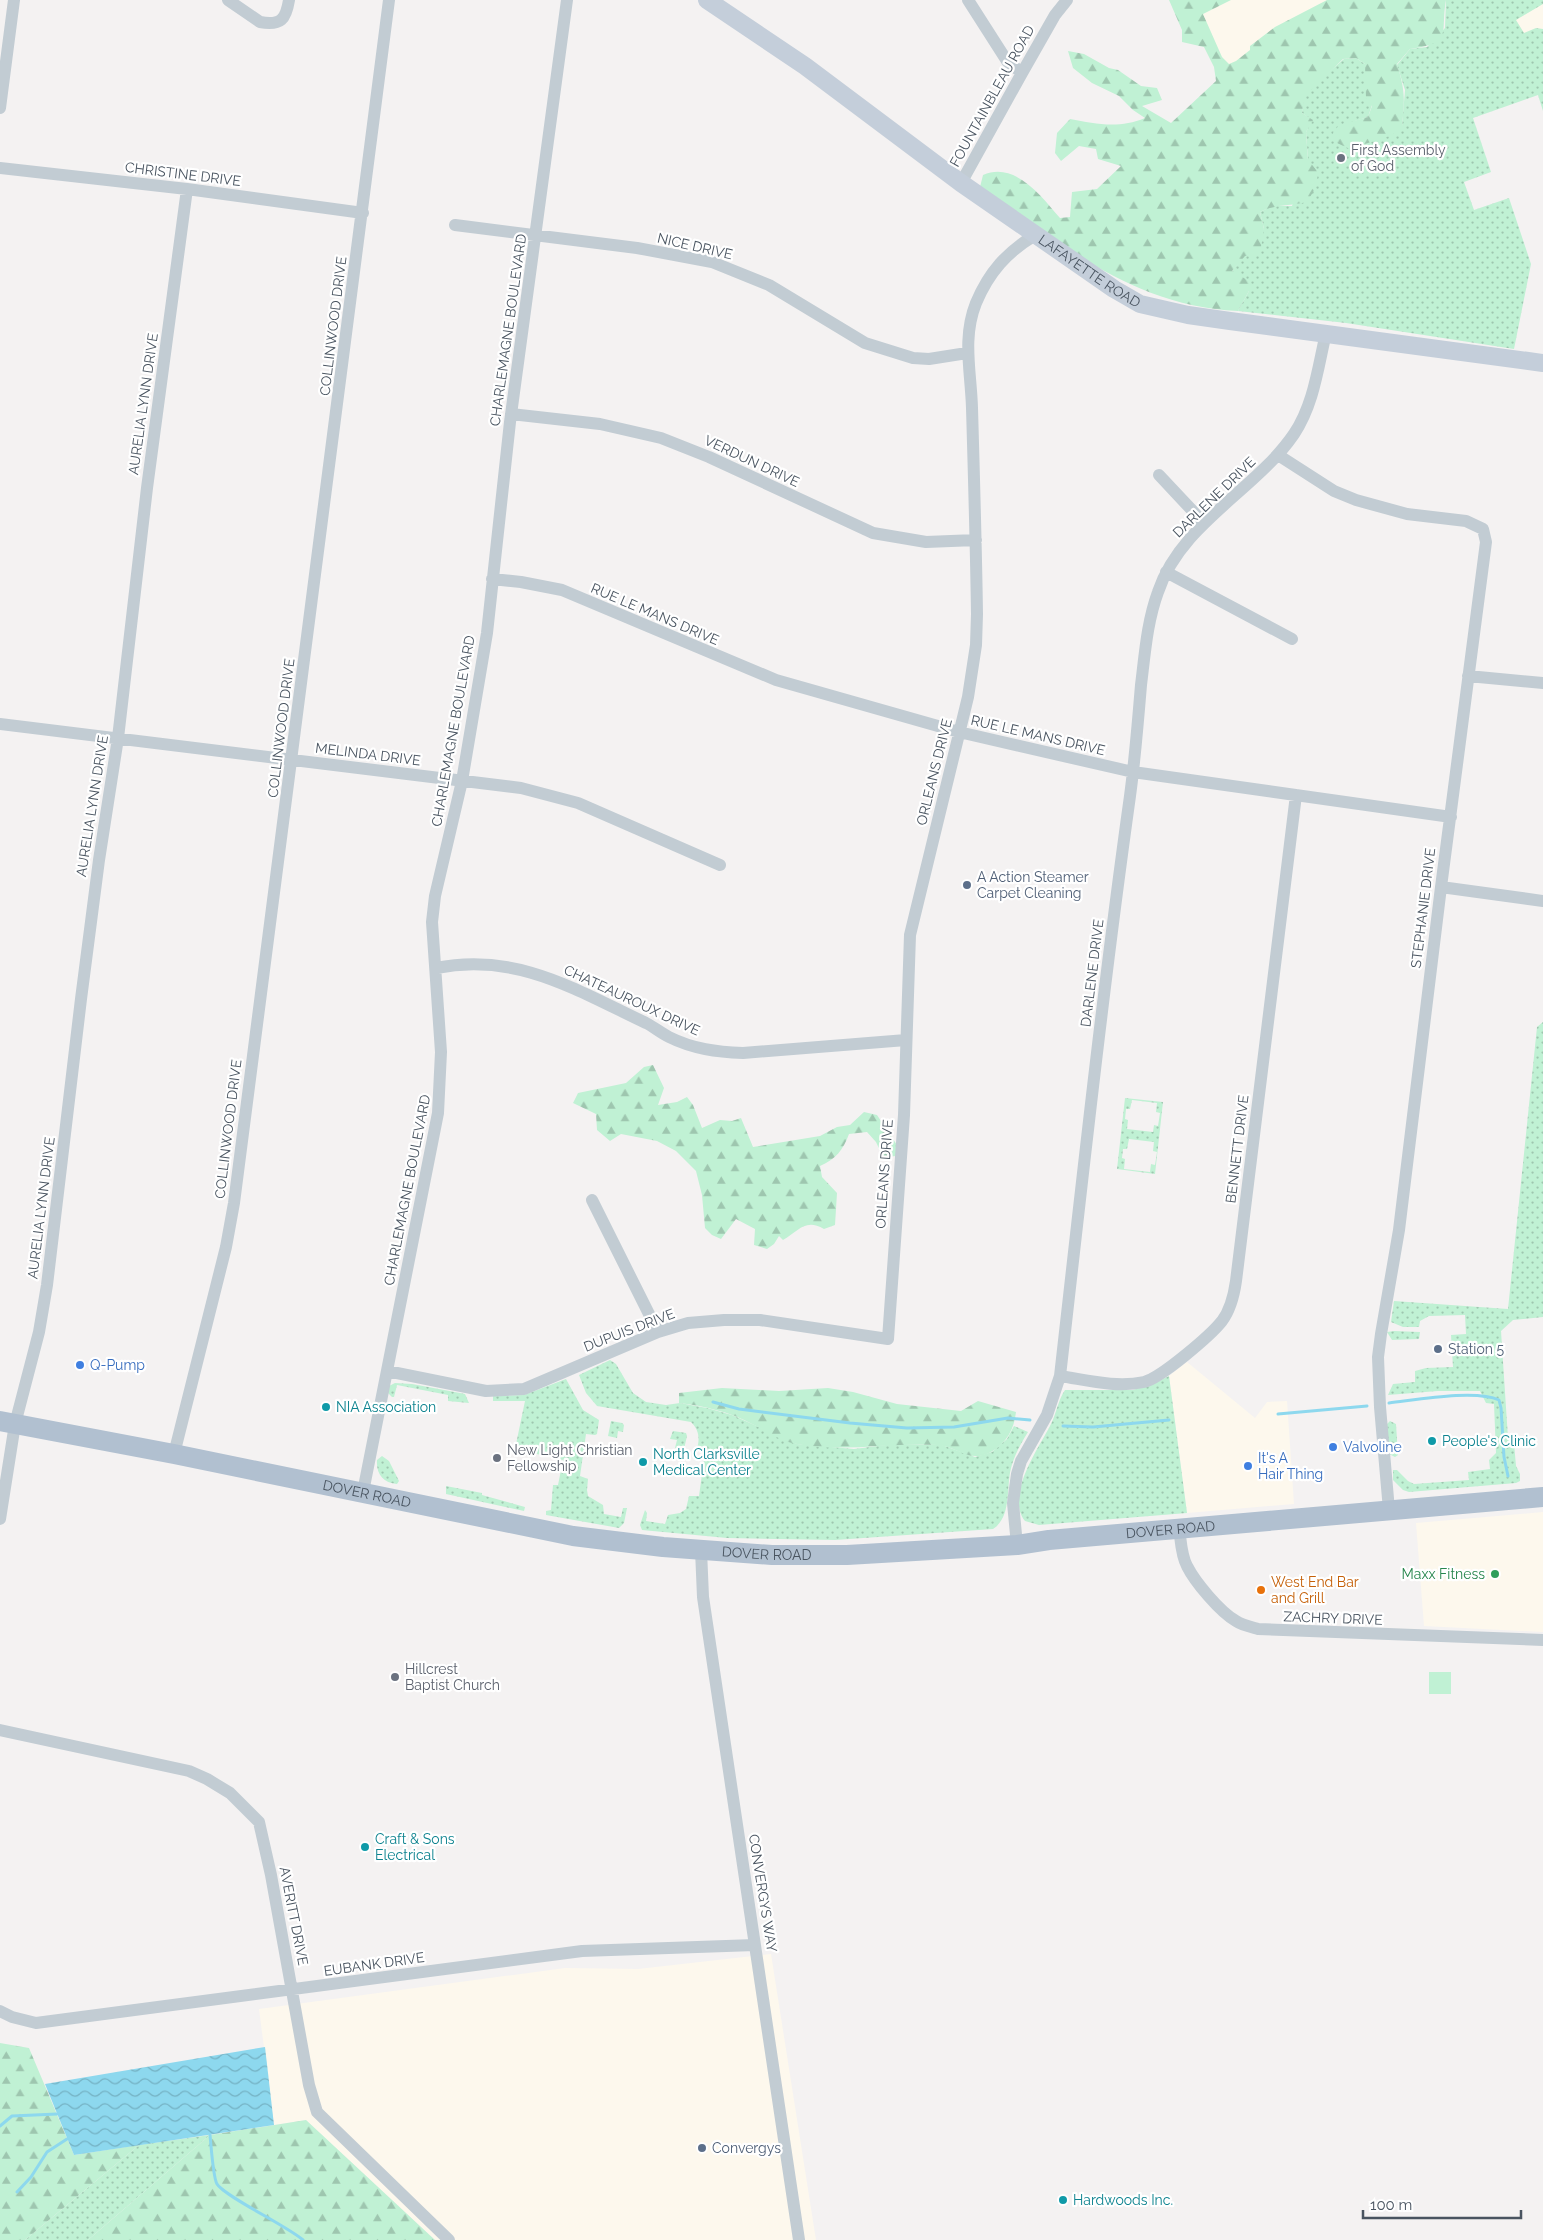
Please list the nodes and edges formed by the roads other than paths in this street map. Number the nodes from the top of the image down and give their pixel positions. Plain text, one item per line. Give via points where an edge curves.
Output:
1 (14, 0) edge
2 (228, 0) edge
3 (289, 0) edge
4 (389, 0) edge
5 (567, 0) edge
6 (707, 0) edge
7 (968, 0) edge
8 (1067, 0) edge
9 (1022, 73) junction
10 (0, 108) edge
11 (0, 168) edge
12 (961, 183) junction
13 (187, 189) junction
14 (363, 213) junction
15 (455, 225) dead end
16 (535, 236) junction
17 (1036, 236) junction
18 (1326, 333) junction
19 (967, 353) junction
20 (1543, 363) edge
21 (512, 414) junction
22 (1278, 455) junction
23 (1159, 475) dead end
24 (1204, 523) junction
25 (976, 540) junction
26 (1166, 572) junction
27 (492, 579) junction
28 (1292, 639) dead end
29 (1468, 676) junction
30 (1543, 683) edge
31 (0, 724) edge
32 (959, 732) junction
33 (118, 738) junction
34 (292, 759) junction
35 (1133, 772) junction
36 (462, 781) junction
37 (1296, 795) junction
38 (1451, 817) junction
39 (720, 865) dead end
40 (1441, 887) junction
41 (1543, 901) edge
42 (436, 968) junction
43 (906, 1040) junction
44 (592, 1200) dead end
45 (658, 1332) junction
46 (888, 1339) joint
47 (387, 1371) junction
48 (1060, 1376) junction
49 (7, 1423) edge
50 (174, 1454) junction
51 (363, 1492) junction
52 (1543, 1497) edge
53 (1389, 1510) junction
54 (0, 1517) edge
55 (1179, 1528) junction
56 (1017, 1545) junction
57 (701, 1550) junction
58 (1543, 1640) edge
59 (0, 1730) edge
60 (755, 1944) junction
61 (293, 1991) junction
62 (0, 2011) edge
63 (449, 2240) edge
64 (799, 2240) edge

1 - 10 street
2 - 3 street via 266,23 282,19 287,14
4 - 14 street, COLLINWOOD DRIVE
5 - 16 street, CHARLEMAGNE BOULEVARD
6 - 12 main road, LAFAYETTE ROAD via 805,66
7 - 9 street via 1007,61
8 - 9 street, FOUNTAINBLEAU ROAD
9 - 12 street, FOUNTAINBLEAU ROAD
11 - 13 street, CHRISTINE DRIVE
12 - 17 main road, LAFAYETTE ROAD
13 - 14 street, CHRISTINE DRIVE
13 - 33 street, AURELIA LYNN DRIVE
14 - 34 street, COLLINWOOD DRIVE
15 - 16 street, NICE DRIVE
16 - 19 street, NICE DRIVE via 637,248 712,262 769,285 871,345 913,358
16 - 21 street, CHARLEMAGNE BOULEVARD
17 - 18 main road, LAFAYETTE ROAD via 1140,304 1188,315
17 - 19 street, ORLEANS DRIVE via 1015,248 991,274 976,303
18 - 20 main road, LAFAYETTE ROAD
18 - 22 street, DARLENE DRIVE via 1310,402 1296,431
19 - 25 street, ORLEANS DRIVE via 972,403
21 - 25 street, VERDUN DRIVE via 600,424 661,438 710,457 873,533 926,542
21 - 27 street, CHARLEMAGNE BOULEVARD
22 - 24 street, DARLENE DRIVE
22 - 29 street, STEPHANIE DRIVE via 1356,500 1408,514 1466,521 1483,529 1486,542
23 - 24 street
24 - 26 street, DARLENE DRIVE
25 - 32 street, ORLEANS DRIVE via 976,645
26 - 28 street
26 - 35 street, DARLENE DRIVE via 1147,633
27 - 32 street, RUE LE MANS DRIVE via 562,590 776,680
27 - 36 street, CHARLEMAGNE BOULEVARD via 486,640
29 - 30 street
29 - 38 street, STEPHANIE DRIVE
31 - 33 street, MELINDA DRIVE
32 - 35 street, RUE LE MANS DRIVE
32 - 43 street, ORLEANS DRIVE via 910,935
33 - 34 street, MELINDA DRIVE
33 - 49 street, AURELIA LYNN DRIVE via 80,1000 47,1285 39,1332
34 - 36 street, MELINDA DRIVE
34 - 50 street, COLLINWOOD DRIVE via 230,1227
35 - 37 street, RUE LE MANS DRIVE
35 - 48 street, DARLENE DRIVE
36 - 39 street, MELINDA DRIVE via 521,788 578,803
36 - 42 street, CHARLEMAGNE BOULEVARD via 435,896 432,922
37 - 38 street, RUE LE MANS DRIVE
37 - 48 street, BENNETT DRIVE via 1231,1303 1215,1328 1170,1367 1146,1381 1120,1384
38 - 40 street, STEPHANIE DRIVE
40 - 41 street
40 - 53 street, STEPHANIE DRIVE via 1399,1230 1379,1347 1380,1416
42 - 43 street, CHATEAUROUX DRIVE via 490,965 548,976 669,1037 692,1047 719,1052 744,1054
42 - 47 street, CHARLEMAGNE BOULEVARD via 441,1052 439,1106
43 - 46 street, ORLEANS DRIVE via 904,1115
44 - 45 street
45 - 46 street, DUPUIS DRIVE via 688,1323 760,1320
45 - 47 street, DUPUIS DRIVE via 524,1389 486,1391
47 - 51 street, CHARLEMAGNE BOULEVARD
48 - 56 street, DARLENE DRIVE via 1047,1415 1017,1474 1013,1503
49 - 50 main road, DOVER ROAD
49 - 54 street
50 - 51 main road, DOVER ROAD
51 - 57 main road, DOVER ROAD via 573,1536
52 - 53 main road, DOVER ROAD
53 - 55 main road, DOVER ROAD
55 - 56 main road, DOVER ROAD
55 - 58 street, ZACHRY DRIVE via 1185,1561 1195,1579 1236,1621 1258,1629
56 - 57 main road, DOVER ROAD via 847,1554 772,1555
57 - 60 street, CONVERGYS WAY via 703,1597
59 - 61 street, AVERITT DRIVE via 189,1771 230,1793 259,1822
60 - 61 street, EUBANK DRIVE via 582,1951
60 - 64 street, CONVERGYS WAY
61 - 62 street, EUBANK DRIVE via 36,2024
61 - 63 street, AVERITT DRIVE via 309,2085 317,2112

